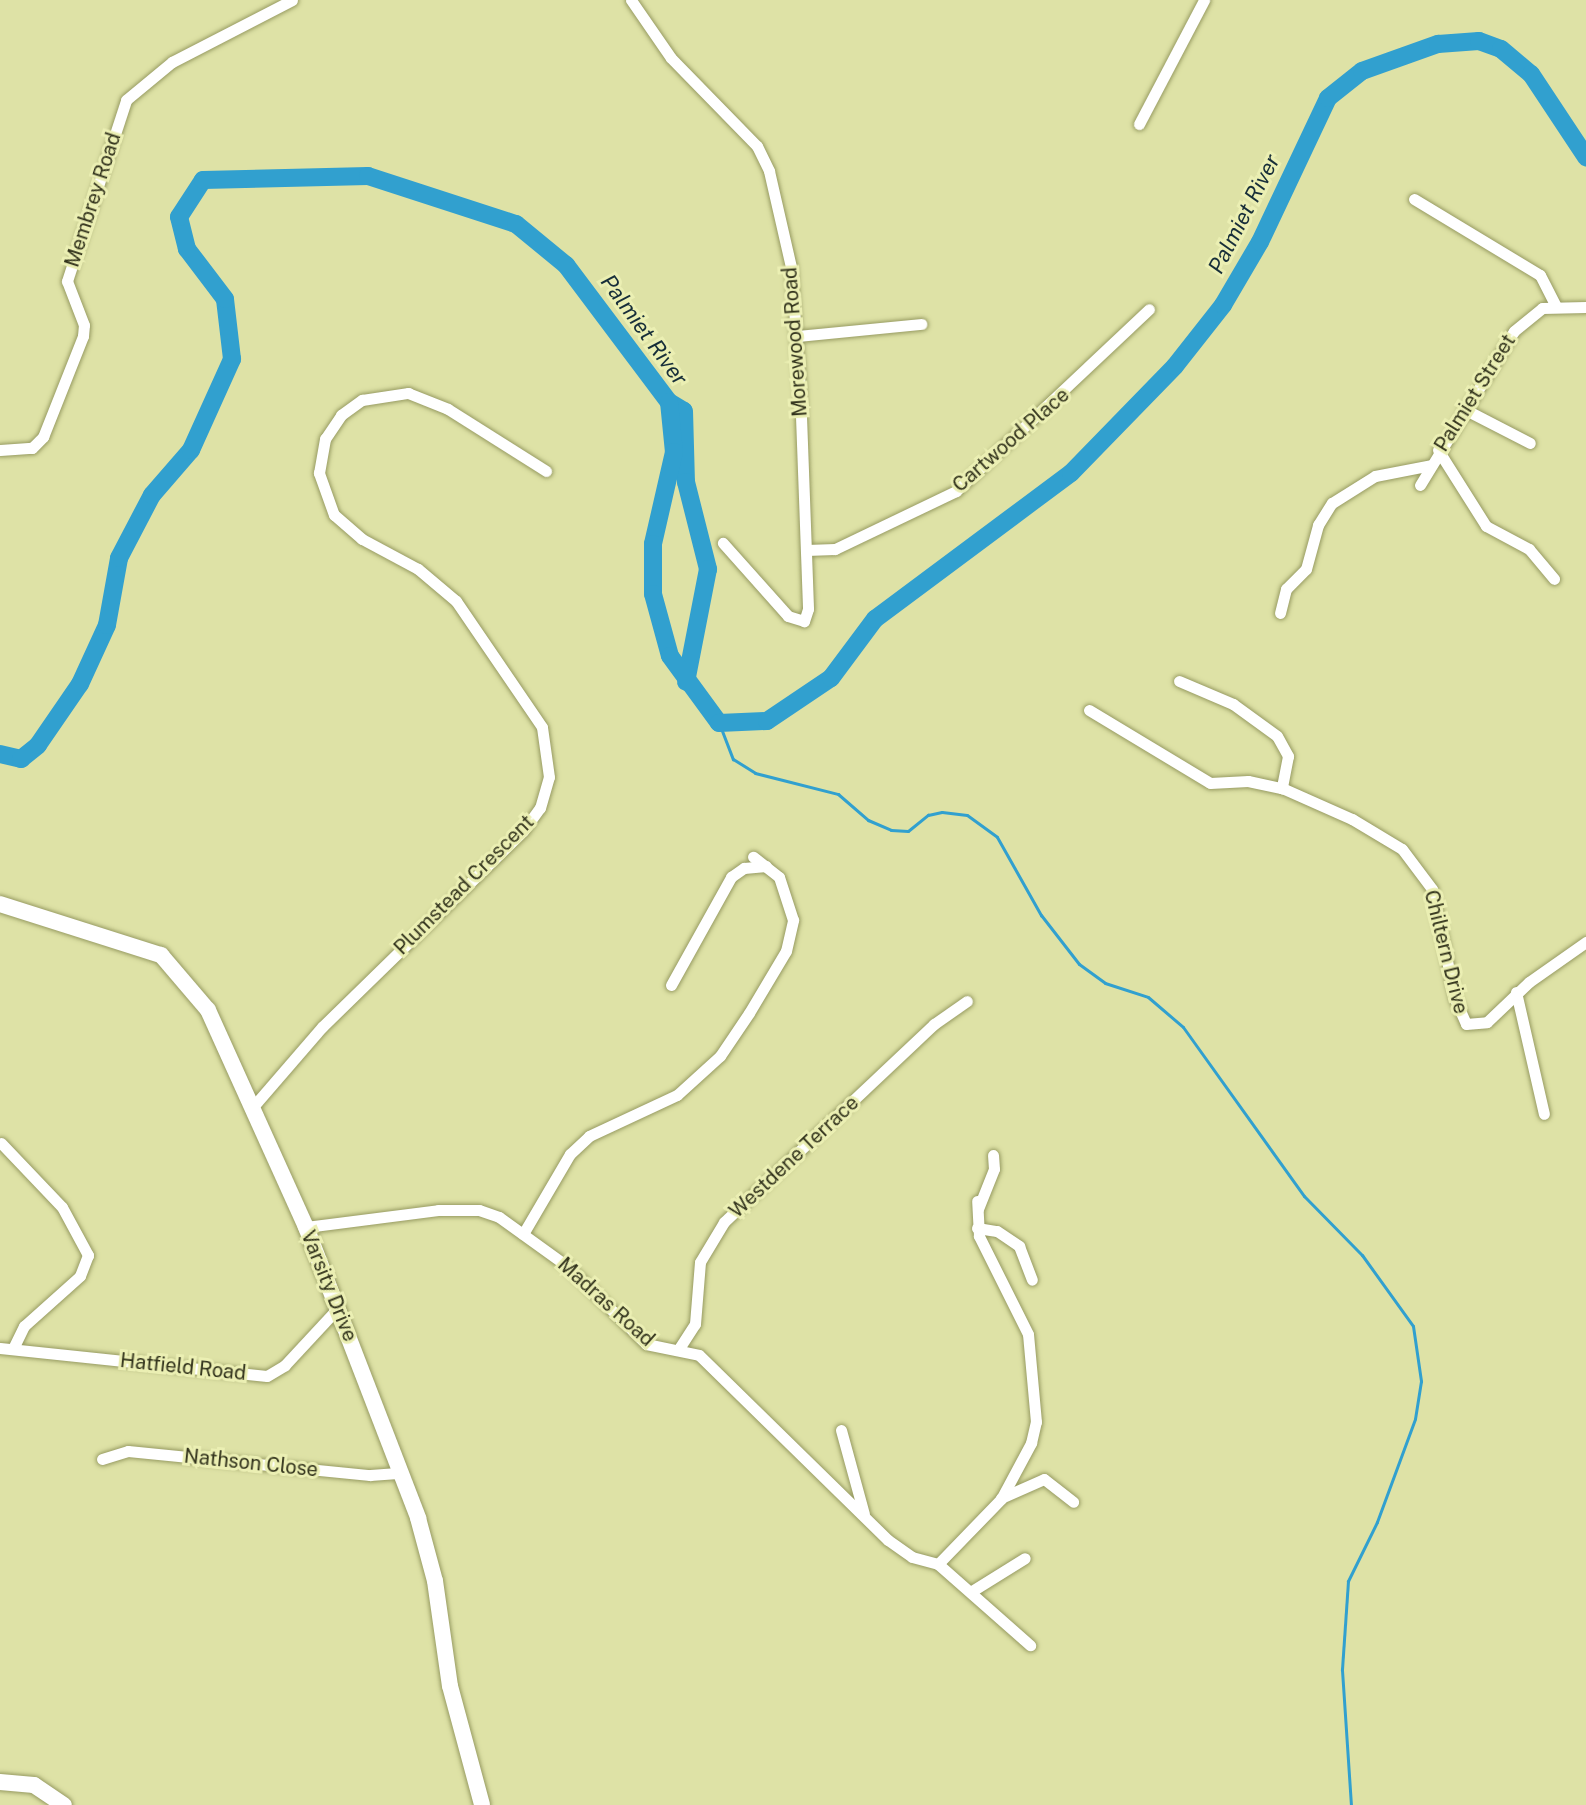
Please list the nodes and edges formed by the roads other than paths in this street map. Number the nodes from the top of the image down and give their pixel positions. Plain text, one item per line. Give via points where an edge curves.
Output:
1 (292, 0) edge
2 (631, 0) edge
3 (1204, 0) edge
4 (1139, 124) dead end
5 (1414, 199) dead end
6 (1555, 305) junction
7 (1586, 307) edge
8 (1149, 309) dead end
9 (921, 324) dead end
10 (798, 336) junction
11 (1464, 409) junction
12 (1530, 443) dead end
13 (0, 450) edge
14 (1438, 450) junction
15 (1431, 465) junction
16 (546, 471) dead end
17 (1420, 485) dead end
18 (723, 543) dead end
19 (806, 550) junction
20 (1554, 579) dead end
21 (1280, 613) dead end
22 (1179, 681) dead end
23 (1089, 710) dead end
24 (1282, 788) junction
25 (753, 857) dead end
26 (766, 866) junction
27 (0, 904) edge
28 (1586, 942) edge
29 (671, 985) dead end
30 (1516, 992) junction
31 (967, 1001) dead end
32 (252, 1108) junction
33 (1544, 1114) dead end
34 (1, 1143) edge
35 (993, 1155) dead end
36 (306, 1227) junction
37 (977, 1228) junction
38 (523, 1234) junction
39 (1032, 1280) dead end
40 (338, 1308) junction
41 (680, 1347) junction
42 (0, 1348) edge
43 (13, 1349) junction
44 (841, 1430) dead end
45 (102, 1459) dead end
46 (401, 1473) junction
47 (1001, 1499) junction
48 (1073, 1502) dead end
49 (864, 1515) junction
50 (1025, 1558) dead end
51 (938, 1564) junction
52 (972, 1591) junction
53 (1030, 1645) dead end
54 (0, 1782) edge
55 (64, 1805) edge
56 (482, 1805) edge

1 - 13 street, Membrey Road via 172,62 126,100 67,281 84,325 83,336 38,445
2 - 10 street, Morewood Road via 671,58 734,118 764,159 787,246
3 - 4 street
5 - 6 street via 1540,275
6 - 7 street
6 - 11 street, Palmiet Street via 1528,316 1514,331
8 - 19 street, Cartwood Place via 1016,440 956,491 835,549
9 - 10 street
10 - 19 street, Morewood Road
11 - 12 street
11 - 14 street, Palmiet Street
14 - 15 street, Palmiet Street
14 - 20 street via 1486,526 1529,549
15 - 17 street, Palmiet Street
15 - 21 street via 1375,476 1332,503 1318,525 1306,569 1286,589
16 - 32 street, Plumstead Crescent via 448,409 408,393 362,400 341,415 325,439 319,473 334,515 362,539 432,578 456,601 542,727 549,777 540,808 523,831 322,1027
18 - 19 street, Morewood Road via 799,622 808,609
22 - 24 street via 1233,704 1277,736 1288,756
23 - 24 street, Chiltern Drive via 1210,783 1248,781
24 - 30 street, Chiltern Drive via 1352,819 1418,864 1436,902 1455,999 1466,1024 1487,1022
25 - 26 street
26 - 29 street via 744,868 731,877
26 - 38 street via 789,898 792,930 786,951 734,1036 713,1064 677,1095 579,1144 545,1189
27 - 32 street, Varsity Drive via 127,941 168,960 208,1010
28 - 30 street, Chiltern Drive
30 - 33 street
31 - 41 street, Westdene Terrace via 934,1024 724,1222 700,1262 695,1324
32 - 36 street, Varsity Drive
34 - 43 street via 62,1207 88,1255 80,1276 24,1326
35 - 37 street
36 - 38 street, Madras Road via 468,1209 499,1217
36 - 40 street, Varsity Drive
37 - 39 street via 997,1231 1019,1246
37 - 47 street via 1028,1334 1037,1410 1031,1443
38 - 41 street, Madras Road via 593,1289 646,1344
40 - 43 street, Hatfield Road via 285,1365 267,1376
40 - 46 street, Varsity Drive
41 - 49 street via 705,1359
42 - 43 street, Hatfield Road
44 - 49 street
45 - 46 street, Nathson Close via 128,1451 370,1475
46 - 56 street, Varsity Drive via 430,1559 450,1686
47 - 48 street via 1044,1479
47 - 51 street
49 - 51 street via 901,1550
50 - 52 street
51 - 52 street
52 - 53 street
54 - 55 street via 34,1785

